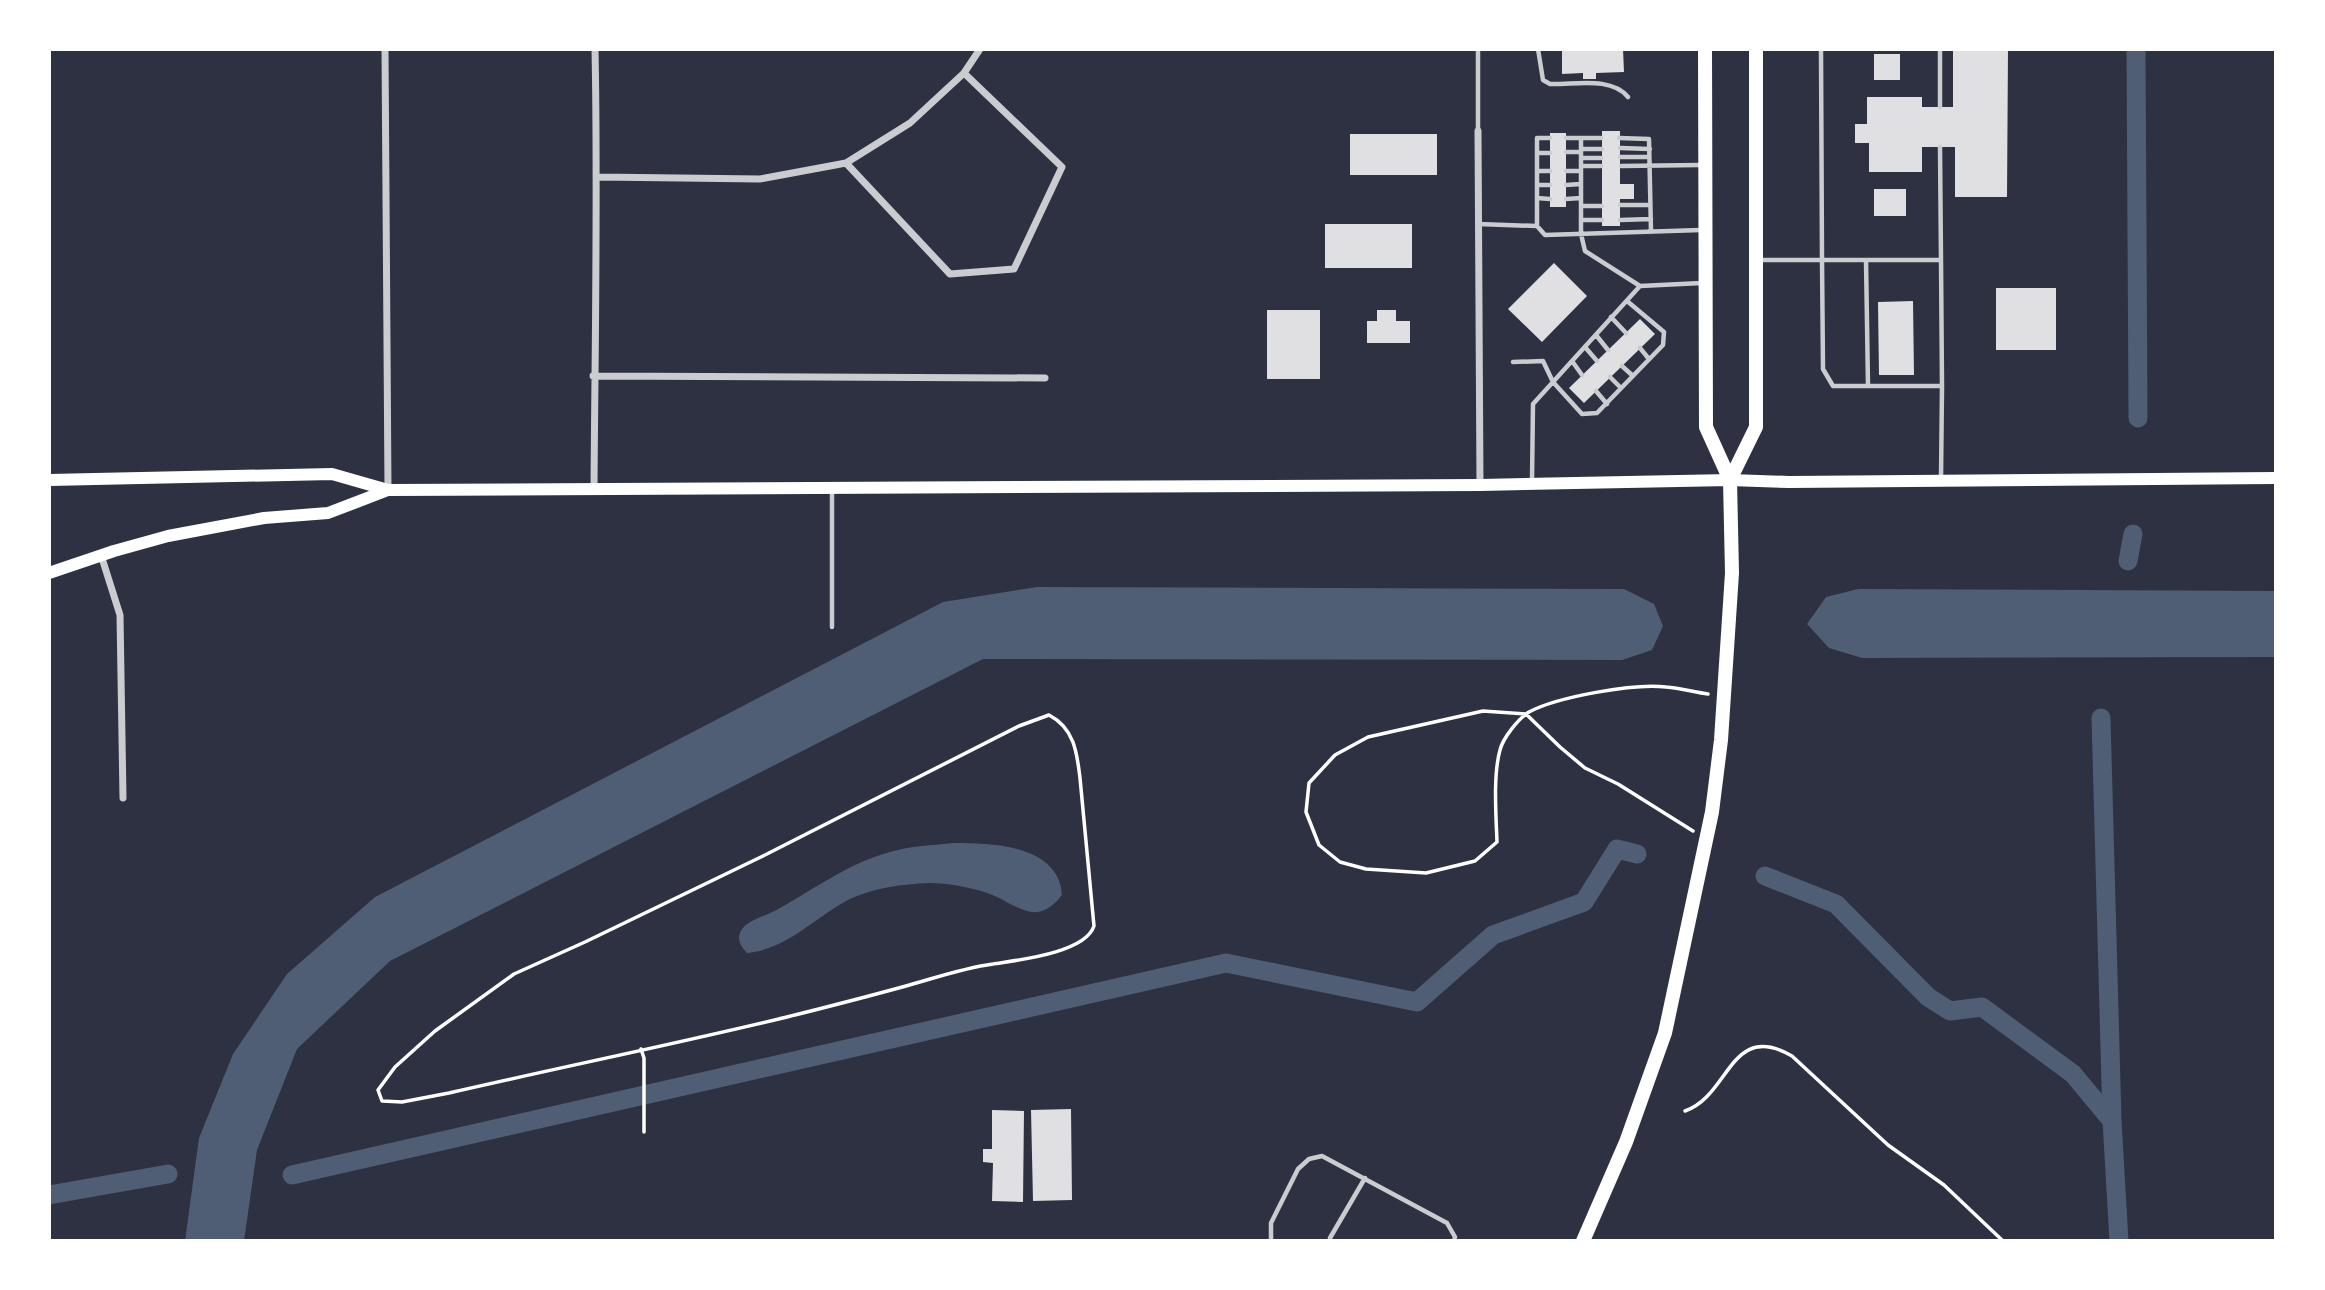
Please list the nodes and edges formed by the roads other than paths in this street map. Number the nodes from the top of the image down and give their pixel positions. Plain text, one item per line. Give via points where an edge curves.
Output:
1 (385, 49) edge
2 (595, 49) edge
3 (979, 49) edge
4 (1478, 49) edge
5 (1538, 49) edge
6 (1705, 49) edge
7 (1756, 49) edge
8 (1821, 49) edge
9 (1940, 49) edge
10 (964, 73) junction
11 (1628, 97) dead end
12 (1940, 107) dead end
13 (1478, 131) joint
14 (1550, 138) dead end
15 (1566, 138) dead end
16 (1581, 138) junction
17 (1601, 138) dead end
18 (1619, 138) dead end
19 (1940, 147) dead end
20 (1620, 148) dead end
21 (1602, 149) dead end
22 (1650, 149) junction
23 (1566, 152) dead end
24 (1537, 153) junction
25 (1550, 153) dead end
26 (1581, 153) junction
27 (1620, 157) dead end
28 (1649, 157) junction
29 (1601, 158) dead end
30 (846, 163) junction
31 (1649, 165) junction
32 (1705, 165) junction
33 (1601, 166) dead end
34 (1620, 166) dead end
35 (1581, 169) junction
36 (1537, 171) junction
37 (1566, 171) dead end
38 (1550, 172) dead end
39 (598, 177) junction
40 (1581, 184) junction
41 (1537, 185) junction
42 (1550, 185) dead end
43 (1566, 185) dead end
44 (1537, 198) junction
45 (1581, 198) junction
46 (1550, 199) dead end
47 (1566, 199) dead end
48 (1620, 205) dead end
49 (1650, 205) junction
50 (1581, 206) junction
51 (1602, 206) dead end
52 (1651, 219) junction
53 (1581, 220) junction
54 (1602, 220) dead end
55 (1620, 220) dead end
56 (1478, 224) junction
57 (1537, 226) junction
58 (1706, 230) junction
59 (1651, 232) junction
60 (1581, 234) junction
61 (1756, 260) junction
62 (1822, 260) junction
63 (1866, 260) junction
64 (1941, 260) junction
65 (1706, 283) junction
66 (1640, 286) junction
67 (1627, 301) junction
68 (1611, 317) junction
69 (1626, 333) dead end
70 (1596, 335) junction
71 (1585, 347) junction
72 (1640, 348) dead end
73 (1608, 350) dead end
74 (1649, 359) junction
75 (1572, 361) junction
76 (1597, 361) dead end
77 (1513, 362) dead end
78 (1622, 366) dead end
79 (1582, 375) dead end
80 (593, 376) junction
81 (1633, 376) junction
82 (1045, 377) dead end
83 (1610, 377) dead end
84 (1553, 382) junction
85 (1868, 386) junction
86 (1942, 386) junction
87 (1621, 388) junction
88 (1596, 391) dead end
89 (1607, 404) junction
90 (2276, 478) edge
91 (49, 480) edge
92 (1730, 480) junction
93 (1941, 481) junction
94 (1532, 484) junction
95 (1480, 485) junction
96 (594, 488) junction
97 (832, 489) junction
98 (388, 490) junction
99 (101, 555) junction
100 (49, 573) edge
101 (832, 627) dead end
102 (123, 798) dead end
103 (1365, 1178) junction
104 (1330, 1238) dead end
105 (1271, 1241) edge
106 (1454, 1241) edge
107 (1583, 1241) edge

1 - 98 street
2 - 39 street
3 - 10 street
4 - 13 lane
5 - 11 lane via 1543,80 1612,85
6 - 32 main road
7 - 61 main road
8 - 62 lane
9 - 12 lane
10 - 30 street via 910,123
10 - 30 street via 1062,167 1014,269 950,274
13 - 56 street
14 - 24 lane via 1537,138
15 - 16 lane
16 - 17 lane
16 - 26 lane
18 - 22 lane via 1649,139
19 - 64 lane
20 - 22 lane
21 - 26 lane
22 - 28 lane
23 - 26 lane
24 - 25 lane
24 - 36 lane
26 - 29 lane
26 - 35 lane
27 - 28 lane
28 - 31 lane
30 - 39 street via 760,179
31 - 32 lane
31 - 34 lane
31 - 49 lane
32 - 58 main road
33 - 35 lane
35 - 37 lane
35 - 40 lane
36 - 38 lane
36 - 41 lane
39 - 80 street
40 - 43 lane
40 - 45 lane
41 - 42 lane
41 - 44 lane
44 - 46 lane
44 - 57 lane
45 - 47 lane
45 - 50 lane
48 - 49 lane
49 - 52 lane
50 - 51 lane
50 - 53 lane
52 - 55 lane
52 - 59 lane
53 - 54 lane
53 - 60 lane
56 - 57 lane
56 - 95 street
57 - 60 lane via 1545,234
58 - 59 lane
58 - 65 main road
59 - 60 lane
60 - 66 lane via 1585,251
61 - 62 lane
61 - 92 main road via 1756,426
62 - 63 lane
62 - 85 lane via 1823,369 1833,386
63 - 64 lane
63 - 85 lane
64 - 86 lane
65 - 66 lane
65 - 92 main road via 1706,426
66 - 67 lane
67 - 68 lane
67 - 74 lane via 1664,332 1663,345
68 - 69 lane
68 - 70 lane
70 - 71 lane
70 - 73 lane
71 - 75 lane
71 - 76 lane
72 - 74 lane
74 - 81 lane
75 - 79 lane
75 - 84 lane
77 - 84 lane via 1543,361
78 - 81 lane
80 - 82 street
80 - 96 street
81 - 87 lane
83 - 87 lane
84 - 89 lane via 1582,414 1597,413
84 - 94 lane via 1533,404
85 - 86 lane
86 - 93 lane
87 - 89 lane
88 - 89 lane
90 - 93 main road
91 - 98 main road via 332,474
92 - 93 main road
92 - 94 main road
92 - 107 main road via 1732,573 1721,740 1707,840 1665,1033 1626,1142
94 - 95 main road
95 - 97 main road
96 - 97 main road
96 - 98 main road
97 - 101 lane
98 - 99 main road via 328,513 204,528
99 - 100 main road
99 - 102 street via 120,615
103 - 104 lane
103 - 105 lane via 1322,1156 1309,1159 1298,1169 1271,1223
103 - 106 lane via 1447,1223

